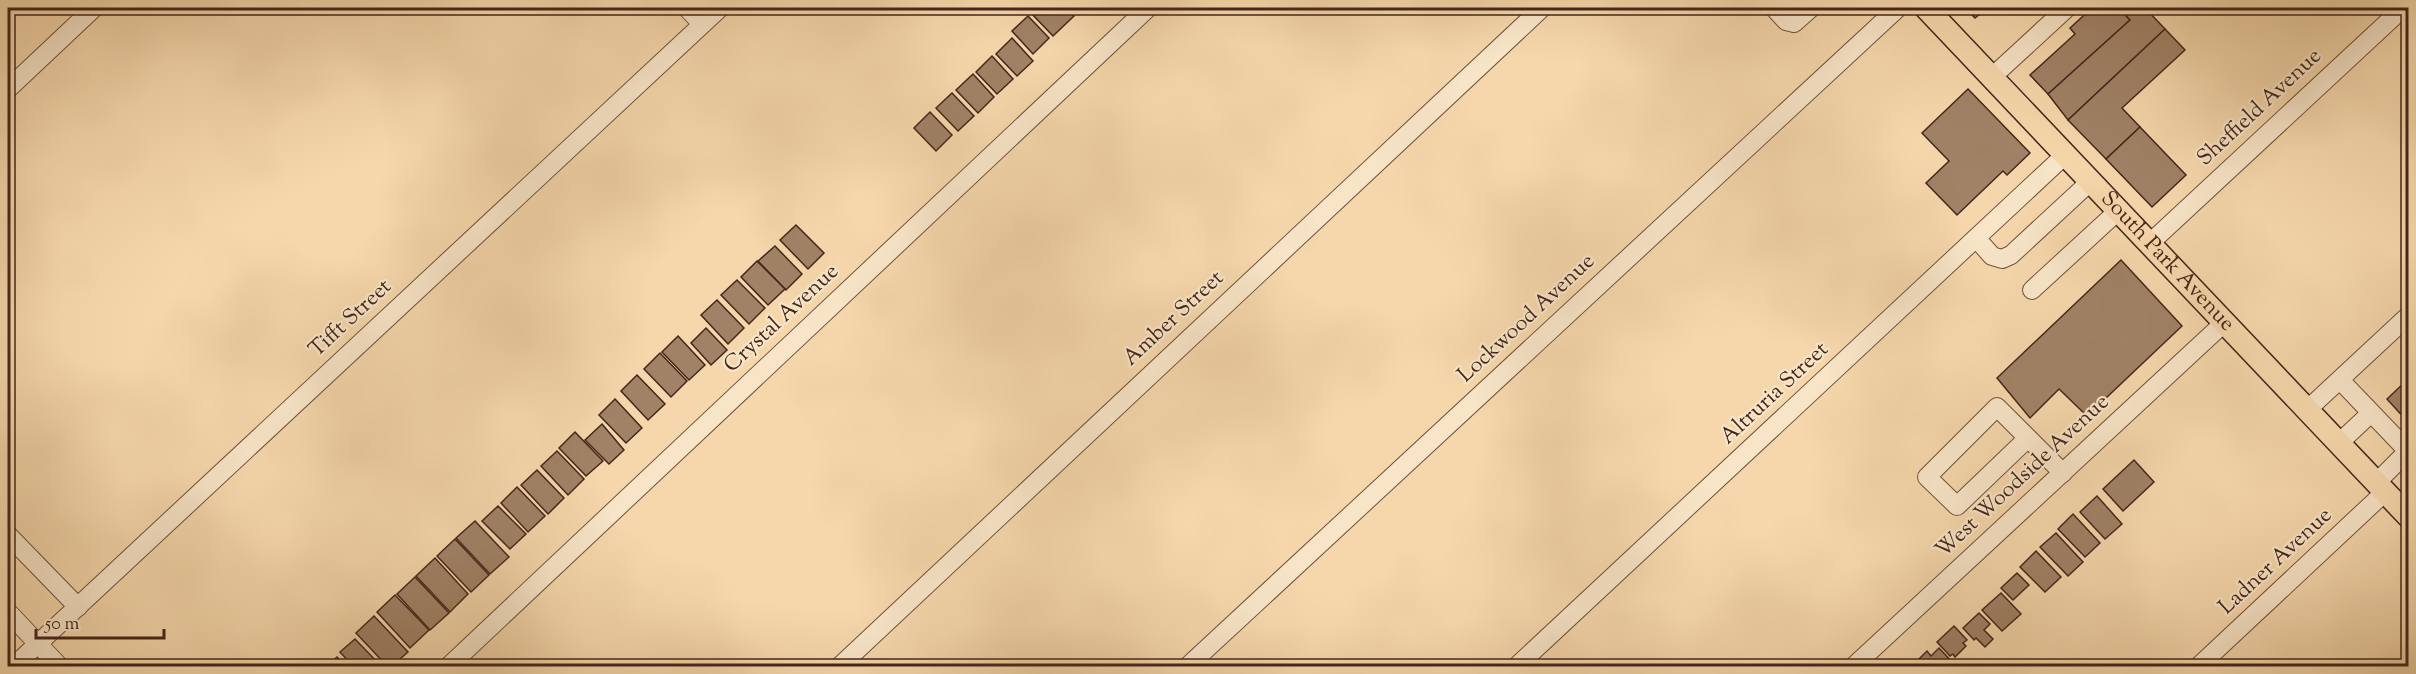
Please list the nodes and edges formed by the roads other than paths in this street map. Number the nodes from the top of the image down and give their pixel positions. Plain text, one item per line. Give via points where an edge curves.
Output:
1 (94, 8) edge
2 (687, 8) edge
3 (720, 8) edge
4 (1148, 8) edge
5 (1542, 8) edge
6 (1774, 8) edge
7 (1811, 8) edge
8 (1898, 8) edge
9 (1926, 8) edge
10 (2067, 8) edge
11 (2403, 8) edge
12 (702, 24) junction
13 (1992, 77) junction
14 (8, 89) edge
15 (2065, 154) junction
16 (2091, 181) junction
17 (2119, 210) junction
18 (1976, 238) junction
19 (2150, 243) junction
20 (2032, 290) dead end
21 (2409, 316) edge
22 (2225, 322) junction
23 (2340, 380) junction
24 (2308, 409) junction
25 (2371, 413) junction
26 (2028, 438) junction
27 (2339, 443) junction
28 (2063, 473) junction
29 (2381, 487) junction
30 (2409, 516) edge
31 (8, 535) edge
32 (78, 607) junction
33 (8, 612) edge
34 (38, 644) junction
35 (14, 666) edge
36 (59, 666) edge
37 (449, 666) edge
38 (840, 666) edge
39 (1188, 666) edge
40 (1517, 666) edge
41 (1854, 666) edge
42 (2199, 666) edge

1 - 14 street
2 - 12 street
3 - 12 street, Tifft Street
4 - 37 street, Crystal Avenue
5 - 38 street, Amber Street
6 - 7 street via 1786,21 1794,23
8 - 39 street, Lockwood Avenue
9 - 13 main road, South Park Avenue
10 - 13 street
11 - 19 street, Sheffield Avenue
12 - 32 street, Tifft Street
13 - 15 main road, South Park Avenue
15 - 16 main road, South Park Avenue
15 - 18 street, Altruria Street
16 - 17 main road, South Park Avenue
16 - 18 street via 2002,259 1992,256
17 - 19 main road, South Park Avenue
17 - 20 street
18 - 40 street, Altruria Street
19 - 22 main road, South Park Avenue
21 - 23 street
22 - 24 main road, South Park Avenue
22 - 28 street, West Woodside Avenue
23 - 24 street
23 - 25 street
24 - 27 main road, South Park Avenue
25 - 27 street
25 - 29 street, Ladner Avenue via 2408,451
26 - 26 street via 1997,408 1927,477 1957,506
26 - 28 street
27 - 29 main road, South Park Avenue
28 - 41 street, West Woodside Avenue
29 - 30 main road, South Park Avenue
29 - 42 street, Ladner Avenue
31 - 32 street
32 - 34 street, Tifft Street
33 - 34 street
34 - 35 street, Tifft Street
34 - 36 street

